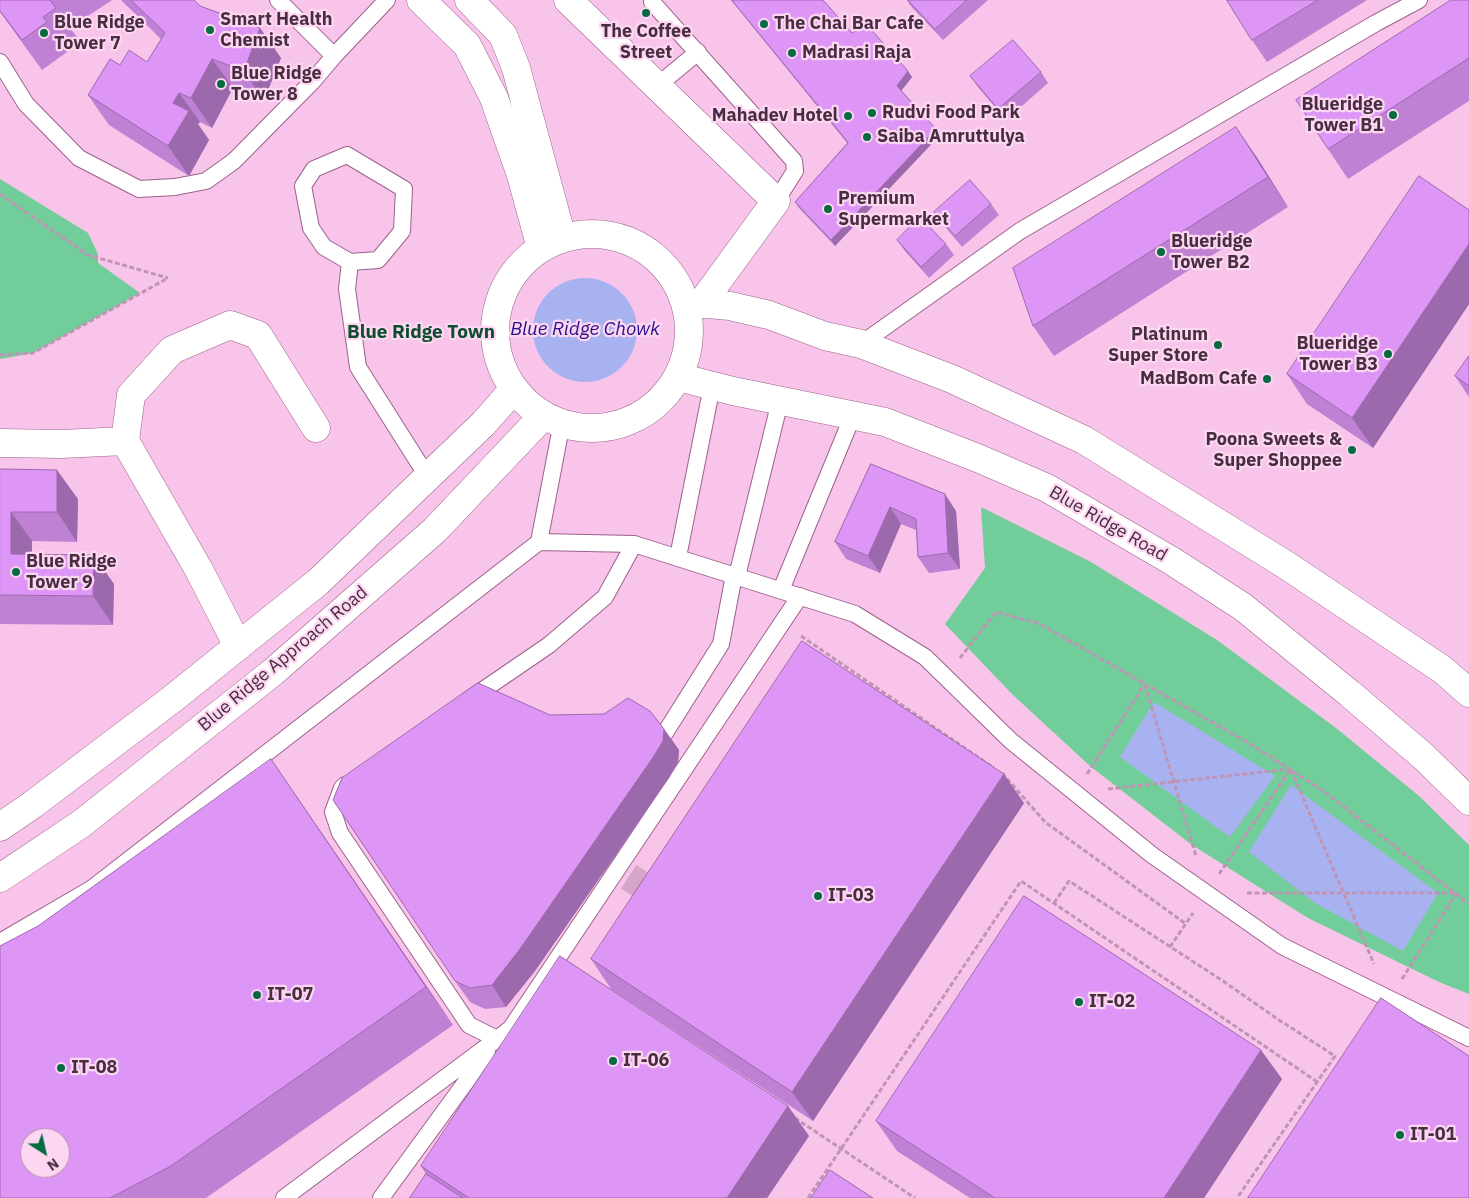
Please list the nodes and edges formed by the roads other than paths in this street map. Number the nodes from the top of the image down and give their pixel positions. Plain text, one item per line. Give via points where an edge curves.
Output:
1 (278, 0) edge
2 (387, 0) edge
3 (421, 0) edge
4 (469, 0) edge
5 (568, 0) edge
6 (1419, 0) edge
7 (652, 2) dead end
8 (698, 52) junction
9 (334, 56) junction
10 (0, 62) edge
11 (657, 86) junction
12 (776, 201) junction
13 (552, 244) junction
14 (350, 262) junction
15 (693, 303) junction
16 (861, 344) junction
17 (678, 377) junction
18 (712, 386) junction
19 (514, 389) junction
20 (780, 401) junction
21 (853, 415) junction
22 (553, 419) junction
23 (316, 428) dead end
24 (125, 441) junction
25 (0, 443) edge
26 (427, 476) junction
27 (539, 542) junction
28 (634, 544) junction
29 (678, 558) junction
30 (736, 575) junction
31 (781, 590) junction
32 (800, 596) junction
33 (238, 646) junction
34 (1469, 693) edge
35 (461, 705) edge
36 (665, 733) edge
37 (358, 777) edge
38 (1469, 801) edge
39 (0, 827) edge
40 (0, 878) edge
41 (0, 942) edge
42 (1469, 1038) edge
43 (497, 1039) junction
44 (284, 1198) edge
45 (382, 1198) edge

1 - 9 lane
2 - 9 lane
3 - 13 street via 467,45 494,98 521,175
4 - 13 street via 503,35 516,68
5 - 11 street
6 - 16 lane via 1020,230
7 - 8 lane
8 - 11 lane
8 - 12 lane via 794,161 794,171
9 - 10 lane via 234,161 206,181 139,189 78,158 26,104
11 - 12 street
12 - 15 street
13 - 15 street via 584,234 612,236 639,245 661,262
13 - 19 street via 517,270 501,297 495,328 499,360
14 - 14 lane via 324,247 311,228 303,186 314,169 347,155 404,189 402,231 378,260
14 - 26 lane via 347,289 358,367
15 - 16 street via 730,306 768,315 825,336
15 - 17 street via 687,353
16 - 34 street via 952,379 1084,440 1286,565 1443,670
17 - 18 street, Blue Ridge Road
17 - 22 street via 664,396 645,412 621,423 595,428 569,425
18 - 20 street, Blue Ridge Road
18 - 29 lane
19 - 22 street via 527,404
19 - 26 street, Blue Ridge Approach Road via 483,424
20 - 21 street, Blue Ridge Road
20 - 30 lane
21 - 31 lane
21 - 38 street, Blue Ridge Road via 885,422 1047,488 1172,561 1243,607 1350,693
22 - 27 lane
22 - 40 street, Blue Ridge Approach Road via 435,530 273,672 81,824
23 - 24 street via 258,335 230,325 172,350 130,395
24 - 25 street
24 - 33 street via 199,570
26 - 33 street, Blue Ridge Approach Road via 318,582
27 - 28 lane
27 - 41 lane via 91,889
28 - 29 lane
28 - 35 lane via 605,597 549,645
29 - 30 lane
30 - 31 lane
30 - 36 lane via 721,644
31 - 32 lane
32 - 42 lane via 855,614 925,656 1011,741 1075,793 1152,855 1282,946
32 - 43 lane via 511,1028
33 - 39 street, Blue Ridge Approach Road
37 - 43 lane via 342,788 333,812 340,833 469,1025
43 - 44 lane
43 - 45 lane

